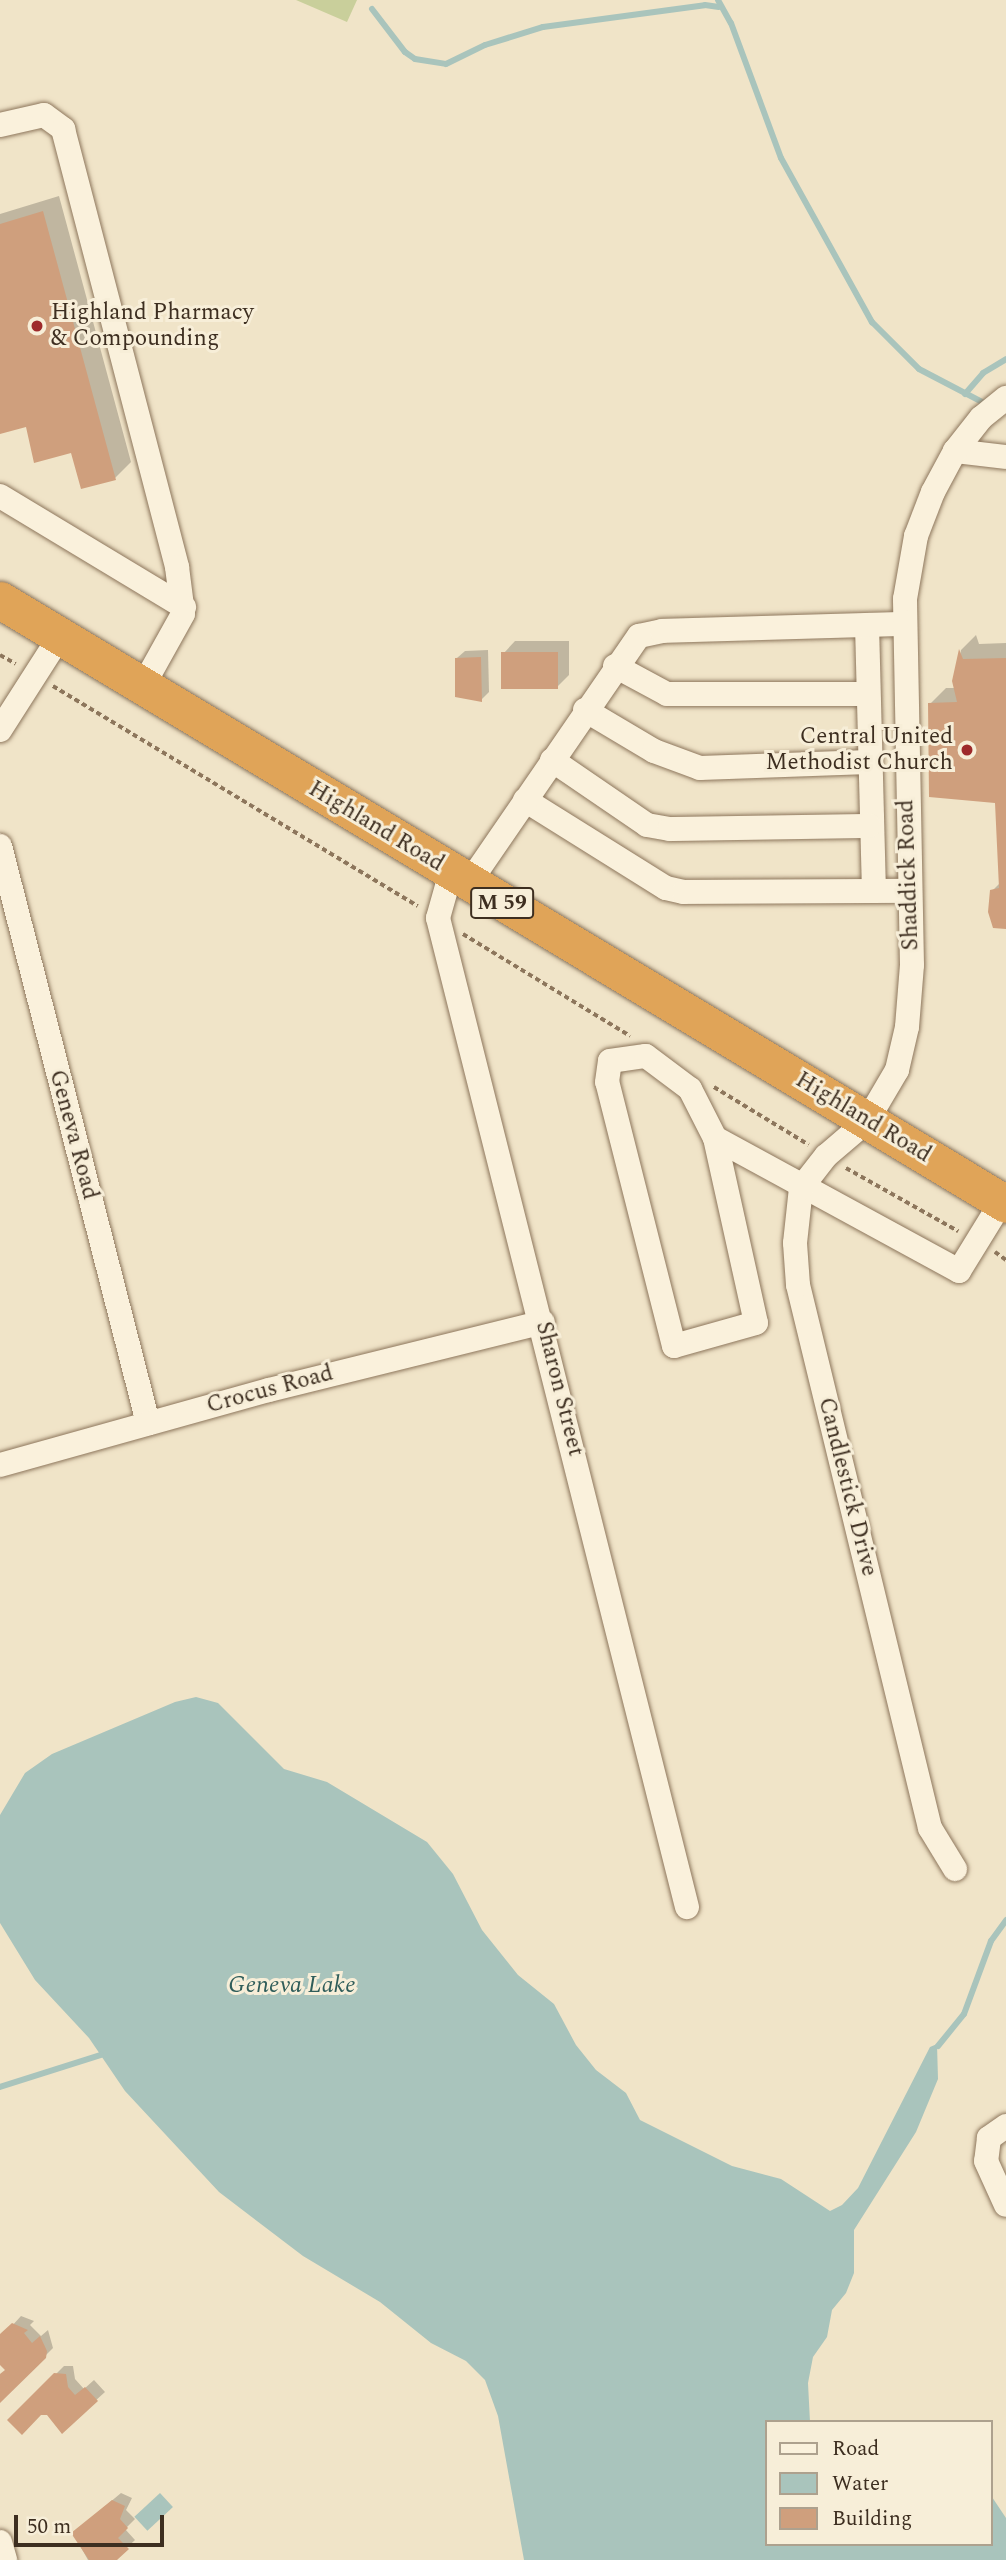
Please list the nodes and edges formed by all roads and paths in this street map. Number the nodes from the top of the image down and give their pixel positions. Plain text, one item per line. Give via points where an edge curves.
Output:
1 (0, 125) edge
2 (1006, 398) edge
3 (955, 451) junction
4 (1006, 457) edge
5 (0, 496) edge
6 (0, 600) edge
7 (184, 607) junction
8 (905, 624) junction
9 (867, 625) junction
10 (60, 636) junction
11 (0, 655) edge
12 (615, 666) junction
13 (36, 676) junction
14 (143, 686) junction
15 (868, 694) junction
16 (585, 710) junction
17 (0, 730) edge
18 (552, 760) junction
19 (869, 762) junction
20 (525, 800) junction
21 (869, 826) junction
22 (0, 846) edge
23 (460, 878) junction
24 (874, 891) junction
25 (910, 891) junction
26 (438, 918) junction
27 (638, 1041) dead end
28 (709, 1084) dead end
29 (867, 1121) junction
30 (715, 1138) junction
31 (827, 1156) junction
32 (801, 1188) junction
33 (1004, 1203) edge
34 (976, 1241) junction
35 (1006, 1260) edge
36 (542, 1322) junction
37 (148, 1423) junction
38 (0, 1465) edge
39 (955, 1869) dead end
40 (687, 1907) dead end
41 (1006, 2126) edge
42 (1006, 2205) edge
43 (0, 2542) edge
44 (5, 2560) edge

1 - 7 street via 44,115 63,129
2 - 3 street, Shaddick Road via 981,418
3 - 4 street
3 - 8 street, Shaddick Road via 916,536
5 - 7 street
6 - 10 highway, Highland Road / M 59
7 - 14 street
8 - 9 street
8 - 25 street, Shaddick Road
9 - 12 street via 662,631 639,636
9 - 15 street
10 - 13 street
10 - 14 highway, Highland Road / M 59
11 - 13 path
12 - 15 street via 667,694
12 - 16 street
13 - 17 street
13 - 26 path
14 - 23 highway, Highland Road / M 59
15 - 19 street
16 - 18 street
16 - 19 street via 654,751 700,768
18 - 20 street
18 - 21 street via 647,825 670,829
19 - 21 street
20 - 23 street
20 - 24 street via 666,888 684,892
21 - 24 street
22 - 37 street, Geneva Road
23 - 26 street
23 - 29 highway, Highland Road / M 59
24 - 25 street
25 - 29 street, Shaddick Road via 907,1027 897,1070
26 - 27 path
26 - 36 street, Sharon Street
28 - 31 path
29 - 31 street
29 - 33 highway, Highland Road / M 59
30 - 30 street via 690,1090 646,1056 610,1061 607,1082 674,1346 756,1323
30 - 32 street
31 - 32 street
31 - 34 path
32 - 34 street via 959,1271
32 - 39 street, Candlestick Drive via 795,1243 798,1285 930,1828
33 - 34 street
34 - 35 path
36 - 37 street, Crocus Road
36 - 40 street, Sharon Street
37 - 38 street, Crocus Road
41 - 42 street via 989,2138 986,2161
43 - 44 street

